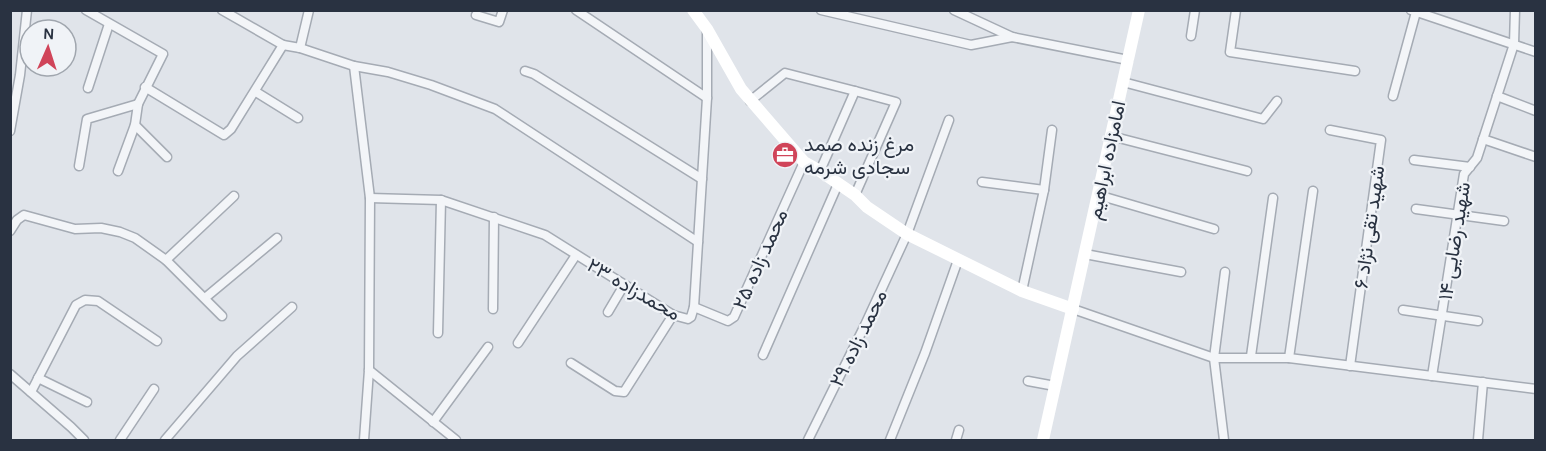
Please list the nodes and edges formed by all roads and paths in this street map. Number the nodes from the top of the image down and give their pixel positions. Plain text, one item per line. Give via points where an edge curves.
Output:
1 (27, 10) edge
2 (86, 10) edge
3 (222, 10) edge
4 (309, 10) edge
5 (503, 10) edge
6 (576, 10) edge
7 (693, 10) edge
8 (821, 10) edge
9 (954, 10) edge
10 (1139, 10) edge
11 (1195, 10) edge
12 (1236, 10) edge
13 (1515, 10) edge
14 (1413, 11) edge
15 (476, 15) dead end
16 (109, 24) junction
17 (707, 29) junction
18 (1191, 36) dead end
19 (1012, 37) junction
20 (1514, 44) junction
21 (283, 45) junction
22 (300, 48) junction
23 (1536, 52) edge
24 (1128, 60) junction
25 (354, 66) junction
26 (525, 71) dead end
27 (1355, 71) dead end
28 (1123, 82) junction
29 (145, 87) junction
30 (88, 88) dead end
31 (855, 91) junction
32 (256, 92) junction
33 (1393, 96) dead end
34 (1497, 96) junction
35 (707, 98) junction
36 (750, 101) junction
37 (1277, 101) dead end
38 (138, 104) junction
39 (1536, 111) edge
40 (298, 118) dead end
41 (949, 120) dead end
42 (135, 124) junction
43 (1052, 130) dead end
44 (1330, 130) dead end
45 (10, 131) edge
46 (1111, 136) junction
47 (1483, 139) junction
48 (167, 157) dead end
49 (1536, 157) edge
50 (1414, 160) dead end
51 (804, 162) junction
52 (79, 166) dead end
53 (1470, 167) junction
54 (118, 171) dead end
55 (820, 171) junction
56 (1247, 171) dead end
57 (702, 179) junction
58 (982, 182) dead end
59 (838, 184) junction
60 (1044, 190) junction
61 (1313, 191) dead end
62 (855, 195) junction
63 (1098, 195) junction
64 (234, 196) dead end
65 (370, 198) junction
66 (1274, 198) dead end
67 (441, 200) junction
68 (1416, 209) dead end
69 (1458, 214) junction
70 (494, 217) junction
71 (1504, 221) dead end
72 (1214, 229) dead end
73 (10, 231) edge
74 (907, 234) junction
75 (278, 238) dead end
76 (698, 242) junction
77 (1085, 254) junction
78 (576, 255) junction
79 (166, 260) junction
80 (958, 260) junction
81 (1181, 272) dead end
82 (1226, 272) dead end
83 (624, 285) junction
84 (1022, 291) junction
85 (205, 298) junction
86 (292, 307) dead end
87 (694, 307) junction
88 (493, 309) dead end
89 (1073, 309) junction
90 (1403, 310) dead end
91 (608, 312) dead end
92 (673, 315) junction
93 (222, 316) dead end
94 (1442, 316) junction
95 (1478, 321) dead end
96 (438, 333) dead end
97 (157, 340) dead end
98 (518, 343) dead end
99 (488, 346) dead end
100 (763, 355) dead end
101 (1251, 356) junction
102 (1289, 357) junction
103 (1214, 358) junction
104 (571, 363) dead end
105 (1350, 366) junction
106 (369, 370) junction
107 (10, 374) edge
108 (1432, 376) junction
109 (38, 378) junction
110 (1028, 381) dead end
111 (1483, 382) junction
112 (1055, 386) junction
113 (154, 389) dead end
114 (1536, 389) edge
115 (31, 392) junction
116 (87, 402) dead end
117 (433, 422) junction
118 (959, 430) dead end
119 (84, 441) edge
120 (120, 441) edge
121 (165, 441) edge
122 (364, 441) edge
123 (456, 441) edge
124 (808, 441) edge
125 (890, 441) edge
126 (956, 441) edge
127 (1043, 441) edge
128 (1224, 441) edge
129 (1478, 441) edge

1 - 45 street
2 - 16 street
3 - 21 street
4 - 22 street
5 - 15 street via 500,22
6 - 35 street
7 - 17 street
8 - 19 street via 971,45
9 - 19 street
10 - 24 street, امامزاده ابراهیم
11 - 18 street
12 - 27 street via 1230,52
13 - 20 street, شهید رضایی ۱۴
14 - 20 street
14 - 33 street
16 - 29 street via 163,54
16 - 30 street
17 - 35 street, محمدزاده ۲۳
17 - 36 street
19 - 24 street
20 - 23 street
20 - 34 street, شهید رضایی ۱۴
21 - 22 street
21 - 32 street
22 - 25 street
24 - 28 street, امامزاده ابراهیم
25 - 65 street
25 - 76 street via 431,85 495,110
26 - 57 street
28 - 37 street via 1263,119
28 - 46 street, امامزاده ابراهیم
29 - 32 street via 224,135
29 - 38 street
31 - 36 street via 785,74
31 - 55 street
31 - 62 street via 896,102
32 - 40 street
34 - 39 street
34 - 47 street, شهید رضایی ۱۴
35 - 57 street, محمدزاده ۲۳
36 - 51 street
38 - 42 street
38 - 52 street via 87,119
41 - 74 street, محمد زاده ۲۹
42 - 48 street
42 - 54 street
43 - 60 street
44 - 105 street, شهید تقی نژاد ۶ via 1381,140
46 - 56 street
46 - 63 street, امامزاده ابراهیم
47 - 49 street
47 - 53 street, شهید رضایی ۱۴
50 - 53 street
51 - 55 street
51 - 87 street, محمد زاده ۲۵ via 734,317 728,321
53 - 69 street, شهید رضایی ۱۴ via 1464,174
55 - 59 street
57 - 76 street, محمدزاده ۲۳
58 - 60 street
59 - 62 street
59 - 100 street
60 - 84 street
61 - 102 street
62 - 74 street
63 - 72 street
63 - 77 street, امامزاده ابراهیم
64 - 79 street
65 - 67 street, محمدزاده ۲۳
65 - 106 street
66 - 101 street
67 - 70 street, محمدزاده ۲۳
67 - 96 street
68 - 69 street
69 - 71 street
69 - 94 street, شهید رضایی ۱۴
70 - 78 street, محمدزاده ۲۳ via 545,235
70 - 88 street
73 - 79 street via 24,214 75,229 100,228 135,238
74 - 80 street
74 - 124 street, محمد زاده ۲۹
75 - 85 street
76 - 87 street, محمدزاده ۲۳
77 - 81 street
77 - 89 street, امامزاده ابراهیم
78 - 83 street, محمدزاده ۲۳
78 - 98 street
79 - 85 street
80 - 84 street
80 - 125 street
82 - 103 street
83 - 91 street
83 - 92 street, محمدزاده ۲۳
84 - 89 street
85 - 93 street
86 - 121 street via 237,356
87 - 92 street, محمدزاده ۲۳ via 688,320
89 - 103 street
89 - 112 street, امامزاده ابراهیم
90 - 94 street
92 - 104 street via 624,392 615,392
94 - 95 street
94 - 108 street, شهید رضایی ۱۴
97 - 109 street via 98,301 85,300 76,305
99 - 117 street
101 - 102 street
101 - 103 street
102 - 105 street
103 - 128 street
105 - 108 street
106 - 117 street
106 - 122 street
107 - 115 street
108 - 111 street
109 - 115 street
109 - 116 street
110 - 112 street
111 - 114 street
111 - 129 street
112 - 127 street, امامزاده ابراهیم
113 - 120 street
115 - 119 street
117 - 123 street
118 - 126 street

